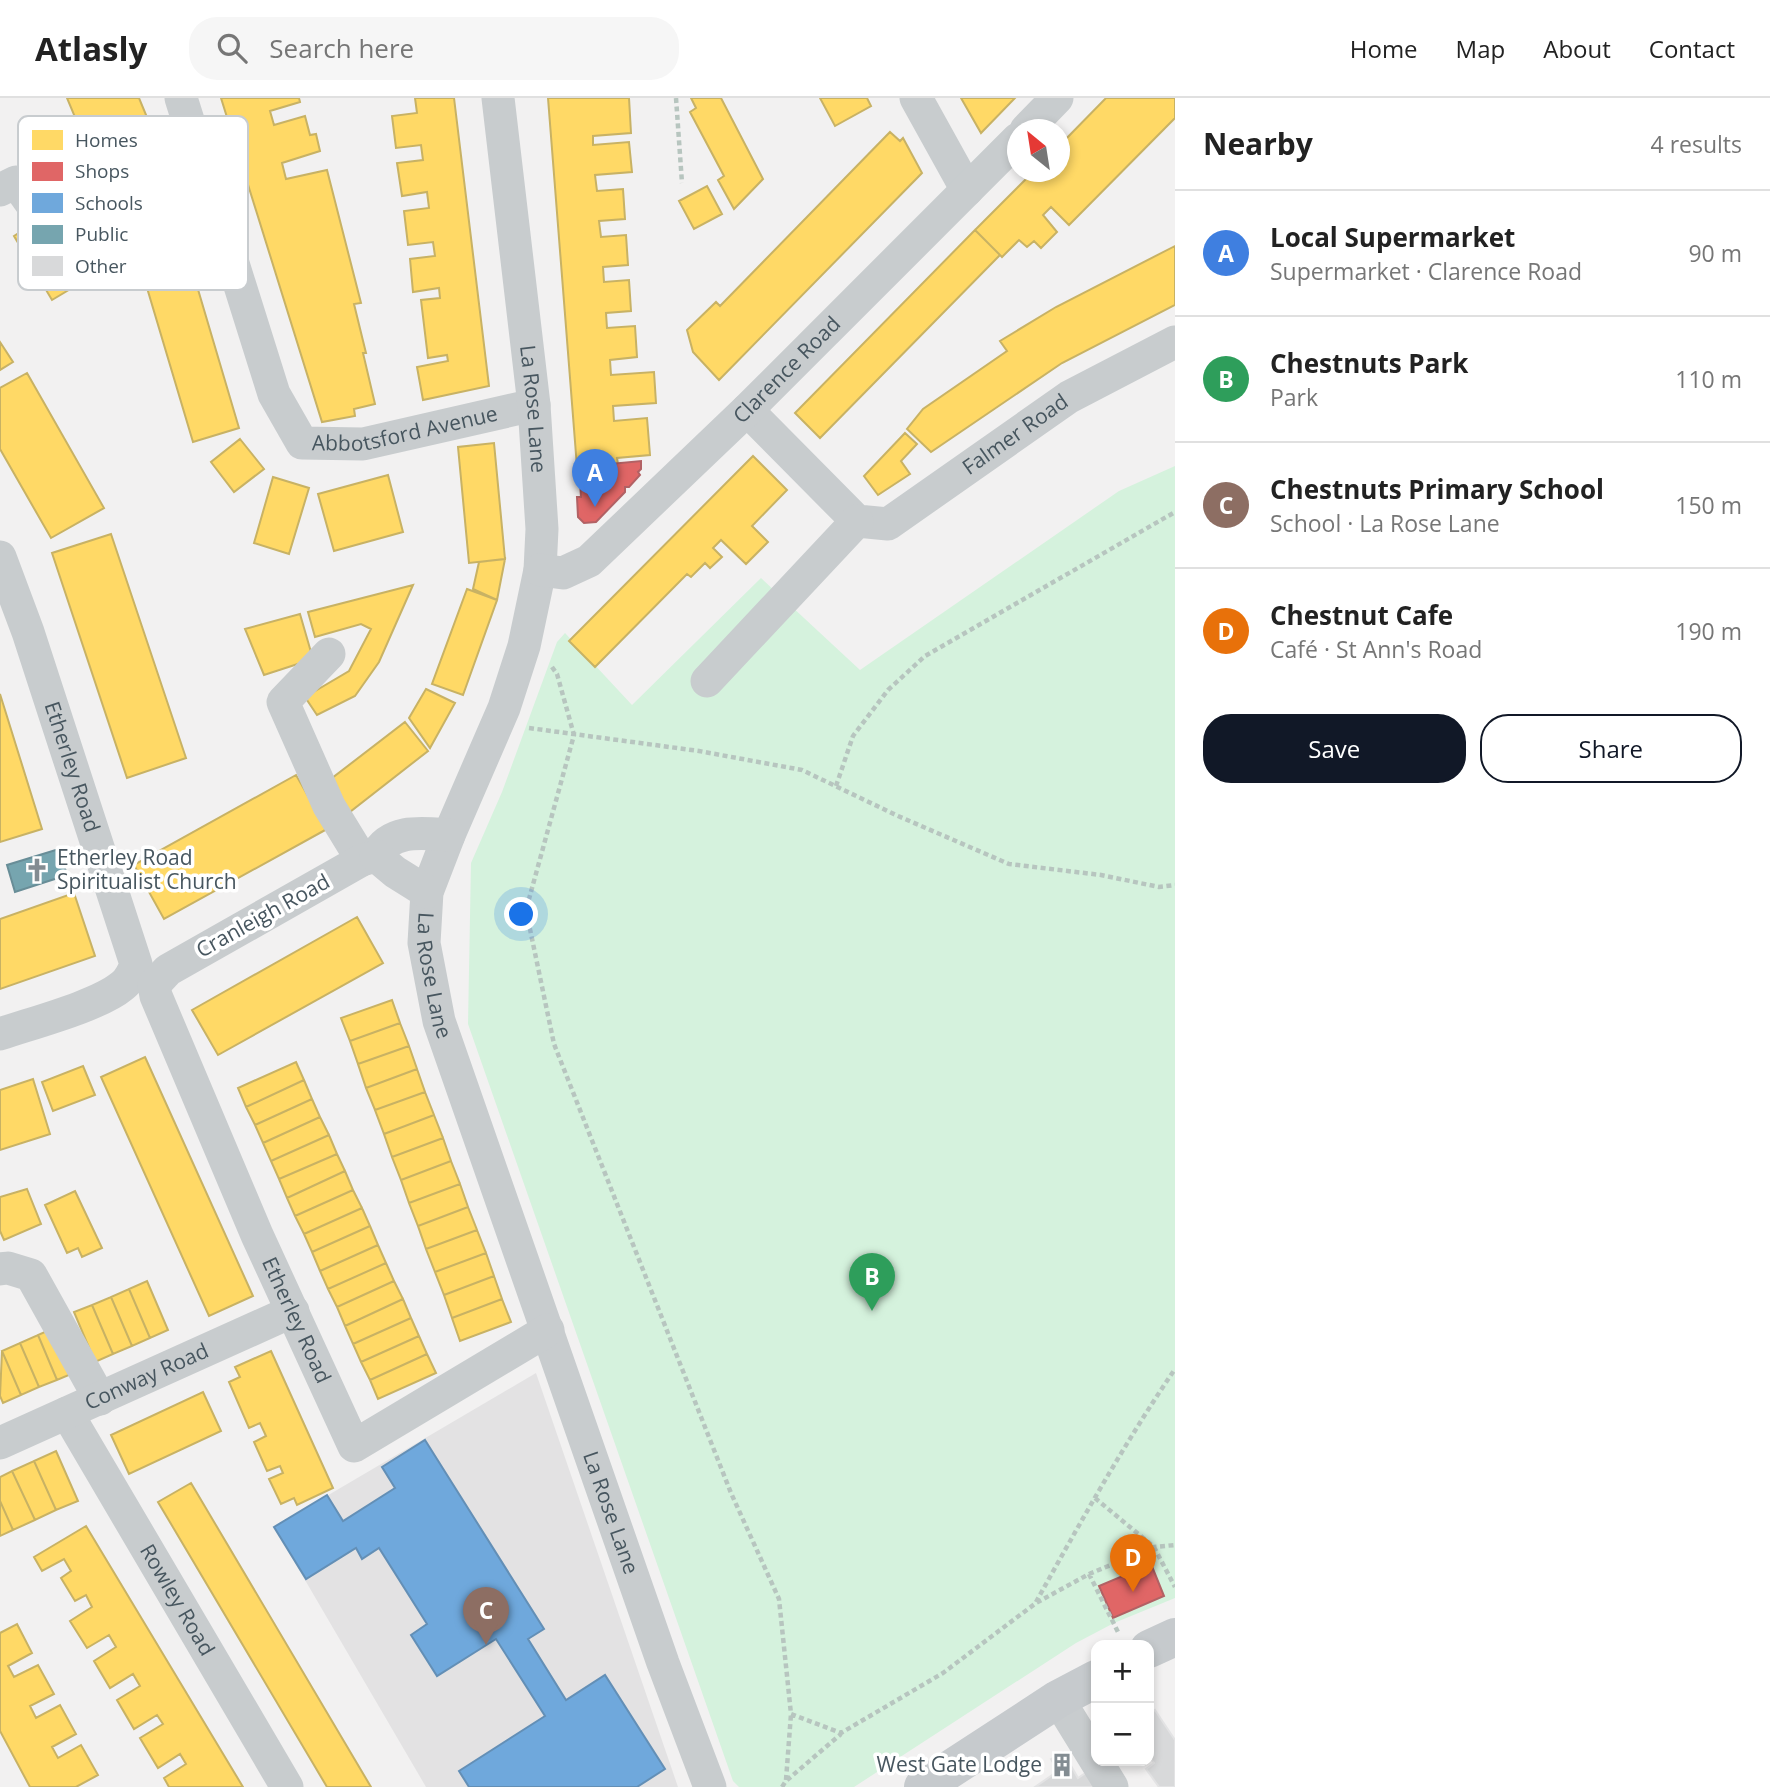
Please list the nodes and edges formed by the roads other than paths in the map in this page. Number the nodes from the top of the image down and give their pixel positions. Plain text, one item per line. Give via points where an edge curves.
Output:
1 (181, 98) edge
2 (498, 98) edge
3 (916, 98) edge
4 (1057, 98) edge
5 (187, 116) edge
6 (1037, 119) edge
7 (1007, 149) edge
8 (18, 184) edge
9 (0, 190) edge
10 (967, 190) junction
11 (241, 290) edge
12 (1175, 342) edge
13 (534, 405) junction
14 (747, 410) junction
15 (857, 521) junction
16 (0, 557) edge
17 (540, 570) junction
18 (329, 654) dead end
19 (707, 681) dead end
20 (449, 835) junction
21 (369, 858) junction
22 (427, 891) junction
23 (143, 981) junction
24 (0, 1034) edge
25 (0, 1269) edge
26 (293, 1311) junction
27 (548, 1330) junction
28 (100, 1399) junction
29 (67, 1413) junction
30 (0, 1443) edge
31 (1175, 1637) edge
32 (1133, 1640) edge
33 (1091, 1682) edge
34 (1058, 1699) junction
35 (287, 1787) edge
36 (710, 1787) edge
37 (923, 1787) edge
38 (1111, 1787) edge

1 - 5 street, Abbotsford Avenue
2 - 13 street, La Rose Lane
3 - 10 street
4 - 6 street
7 - 10 street, Clarence Road
8 - 9 street
10 - 14 street, Clarence Road
11 - 13 street, Abbotsford Avenue via 274,394 302,443 363,444
12 - 15 street, Falmer Road via 1069,397 888,524
13 - 17 street, La Rose Lane
14 - 15 street
14 - 17 street, Clarence Road via 589,561 563,573
15 - 19 street
16 - 23 street, Etherley Road
17 - 20 street, La Rose Lane via 524,646 504,709
18 - 21 street via 283,702 329,806
20 - 21 street, Cranleigh Road via 410,833 389,840
20 - 22 street, La Rose Lane
21 - 22 street
21 - 23 street, Cranleigh Road
22 - 27 street, La Rose Lane via 424,943 439,1021
23 - 24 street, Cranleigh Road
23 - 26 street, Etherley Road via 156,996
25 - 28 street via 31,1275
26 - 27 street, Etherley Road via 354,1446
26 - 28 street, Conway Road
27 - 36 street, La Rose Lane
28 - 29 street, Conway Road
29 - 30 street, Conway Road
29 - 35 street, Rowley Road
31 - 32 main road
33 - 34 main road
34 - 37 main road
34 - 38 street

